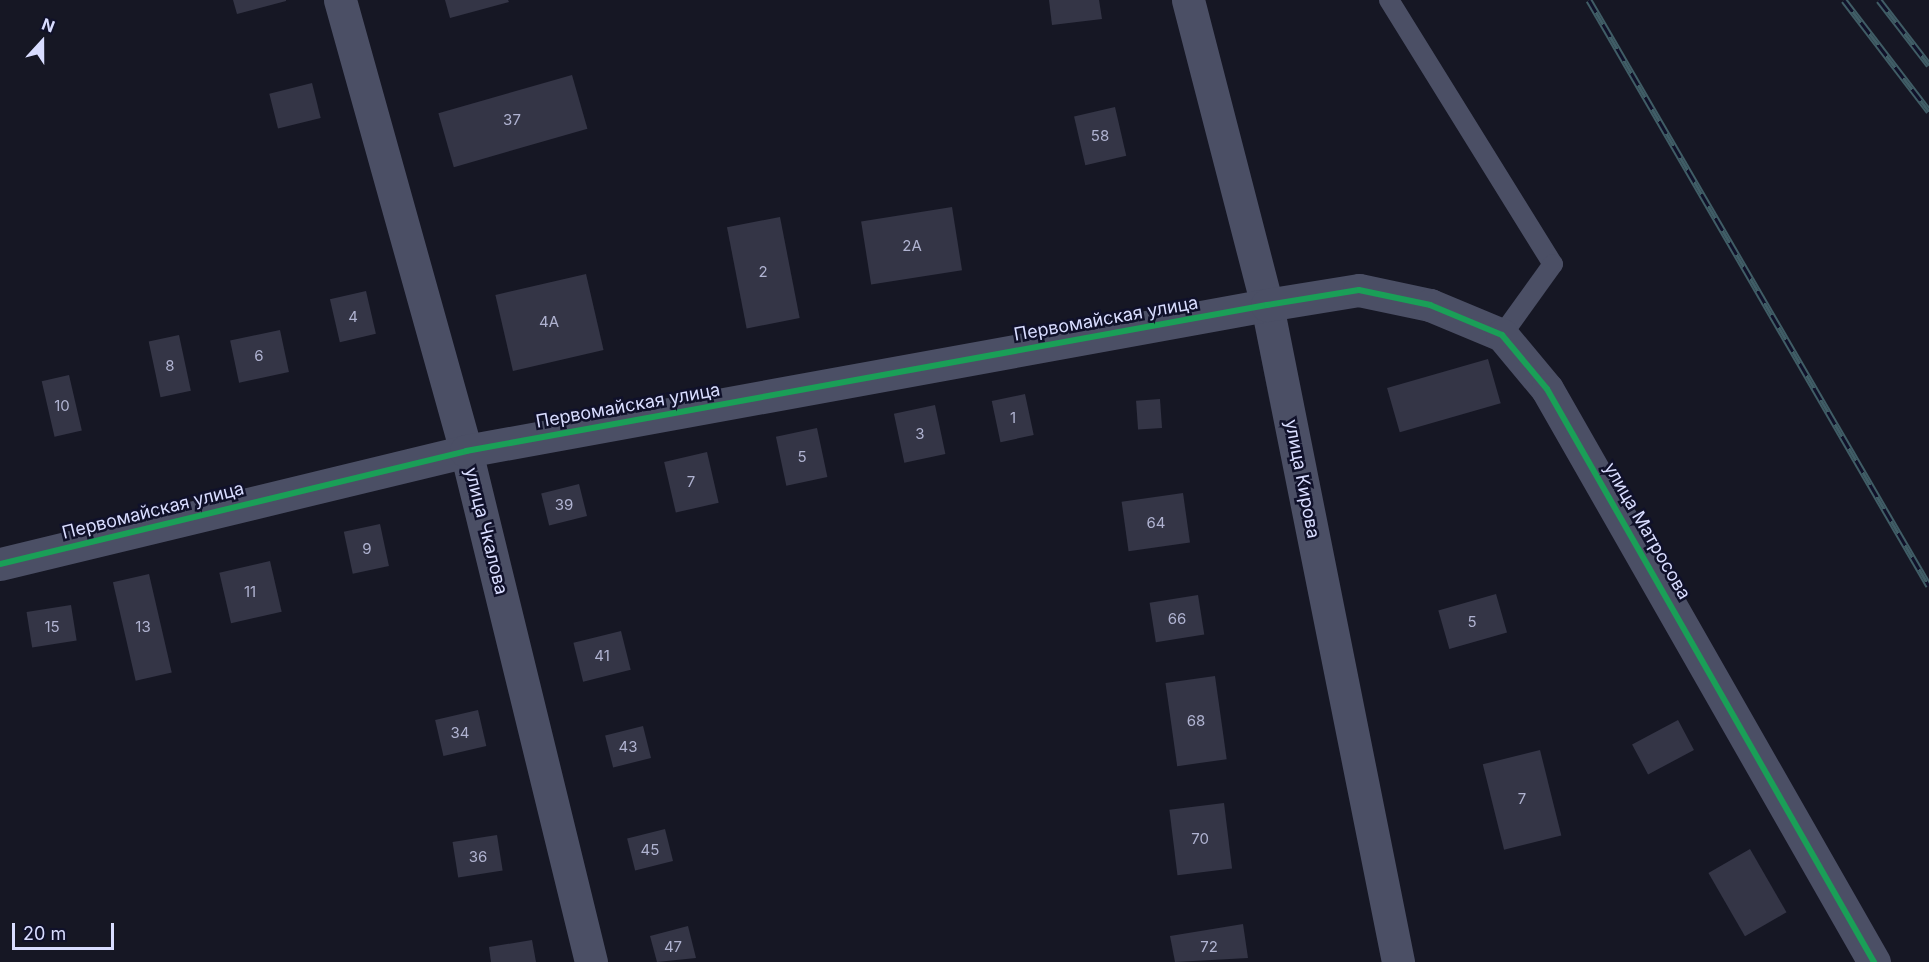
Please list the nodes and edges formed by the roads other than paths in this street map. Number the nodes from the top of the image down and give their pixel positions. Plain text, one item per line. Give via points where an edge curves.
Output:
1 (340, 0) edge
2 (1188, 0) edge
3 (1389, 0) edge
4 (1267, 305) junction
5 (1502, 335) junction
6 (466, 451) junction
7 (0, 564) edge
8 (591, 962) edge
9 (1398, 962) edge
10 (1874, 962) edge

1 - 6 street, улица Чкалова
2 - 4 street, улица Кирова
3 - 5 lane via 1553,264
4 - 5 street, улица Матросова via 1359,290 1430,305
4 - 6 street, Первомайская улица
4 - 9 street, улица Кирова
5 - 10 street, улица Матросова via 1547,389 1606,487
6 - 7 street, Первомайская улица
6 - 8 street, улица Чкалова

